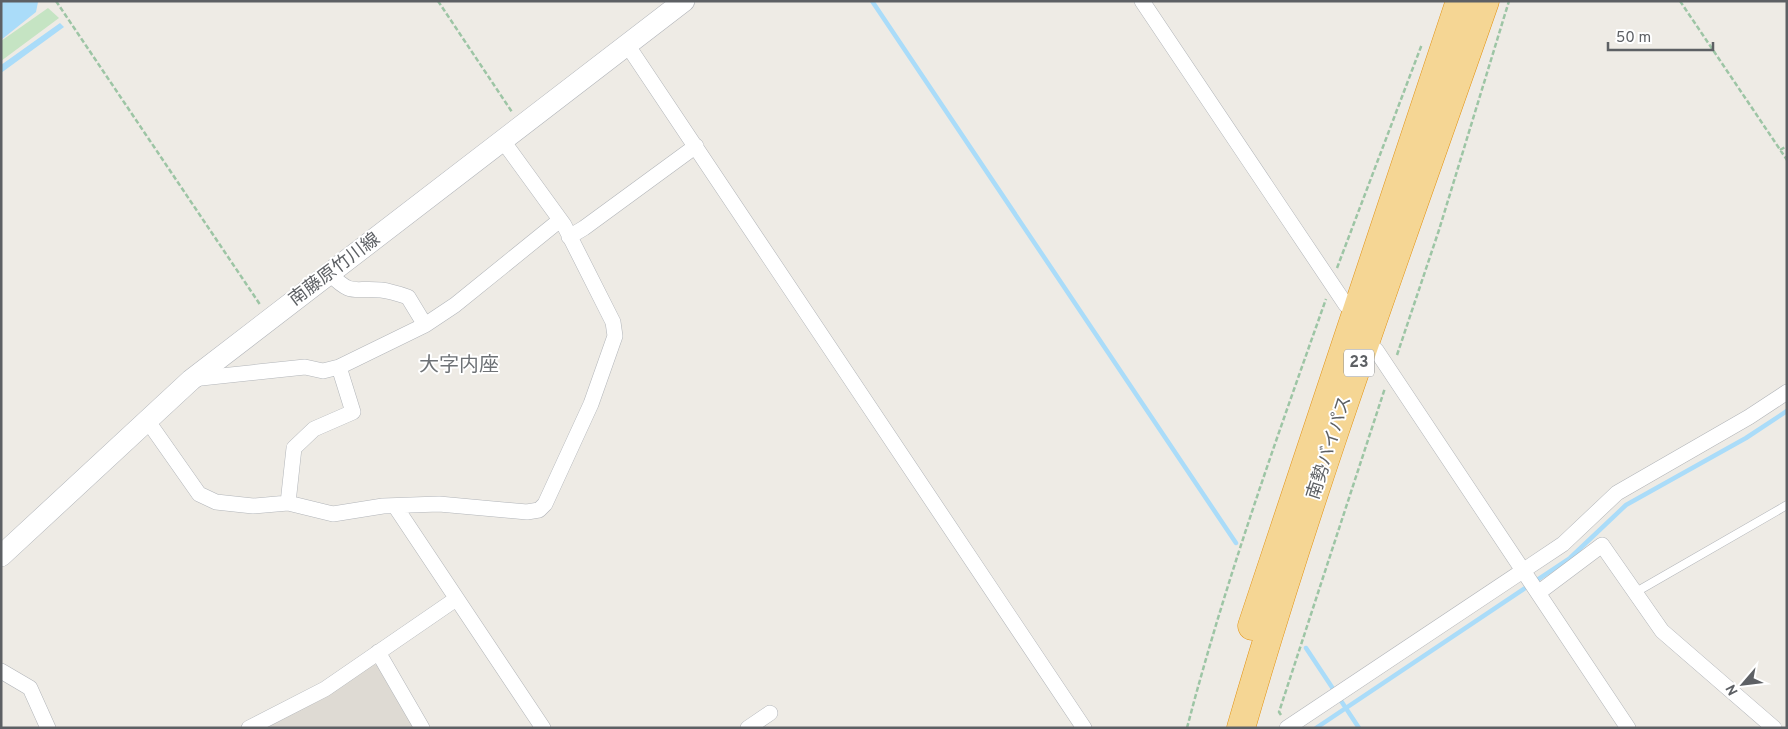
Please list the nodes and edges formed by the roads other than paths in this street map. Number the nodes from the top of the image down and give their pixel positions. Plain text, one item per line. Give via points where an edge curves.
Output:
1 (684, 1) edge
2 (1142, 1) edge
3 (1460, 1) edge
4 (1485, 1) edge
5 (628, 46) junction
6 (503, 141) junction
7 (696, 146) junction
8 (560, 220) junction
9 (569, 237) junction
10 (330, 274) junction
11 (1346, 304) dead end
12 (425, 325) junction
13 (1376, 350) dead end
14 (339, 367) junction
15 (191, 380) junction
16 (1787, 392) edge
17 (147, 420) junction
18 (288, 503) junction
19 (1787, 505) edge
20 (395, 506) junction
21 (1, 556) edge
22 (1531, 582) junction
23 (1636, 592) junction
24 (456, 599) junction
25 (378, 652) junction
26 (1, 671) edge
27 (770, 713) dead end
28 (1285, 724) edge
29 (48, 728) edge
30 (249, 728) edge
31 (422, 728) edge
32 (543, 728) edge
33 (748, 728) edge
34 (1084, 728) edge
35 (1222, 728) edge
36 (1241, 728) edge
37 (1628, 728) edge
38 (1774, 728) edge

1 - 5 main road, 南藤原竹川線
2 - 11 street
3 - 35 highway, 南勢バイパス / 23 via 1276,550
4 - 36 highway, 南勢バイパス / 23 via 1349,391
5 - 6 main road, 南藤原竹川線
5 - 7 street
6 - 8 street
6 - 10 main road, 南藤原竹川線
7 - 9 street
7 - 34 street
8 - 9 street
8 - 12 street
9 - 20 street via 613,322 616,336 591,404 545,504 539,510 527,512 439,504
10 - 12 street via 343,286 408,297
10 - 15 main road, 南藤原竹川線
12 - 14 street
13 - 22 street
14 - 15 street via 323,371 305,367
14 - 18 street via 353,412 314,429 294,448
15 - 17 main road, 南藤原竹川線
16 - 22 street via 1617,493 1563,544
17 - 18 street via 199,494 216,502 253,506
17 - 21 main road, 南藤原竹川線
18 - 20 street via 333,514
19 - 23 lane
20 - 24 street
22 - 23 street via 1602,545
22 - 28 street
22 - 37 street
23 - 38 street via 1662,631
24 - 25 street
24 - 32 street
25 - 30 street via 325,689
25 - 31 street
26 - 29 street via 30,688
27 - 33 street

